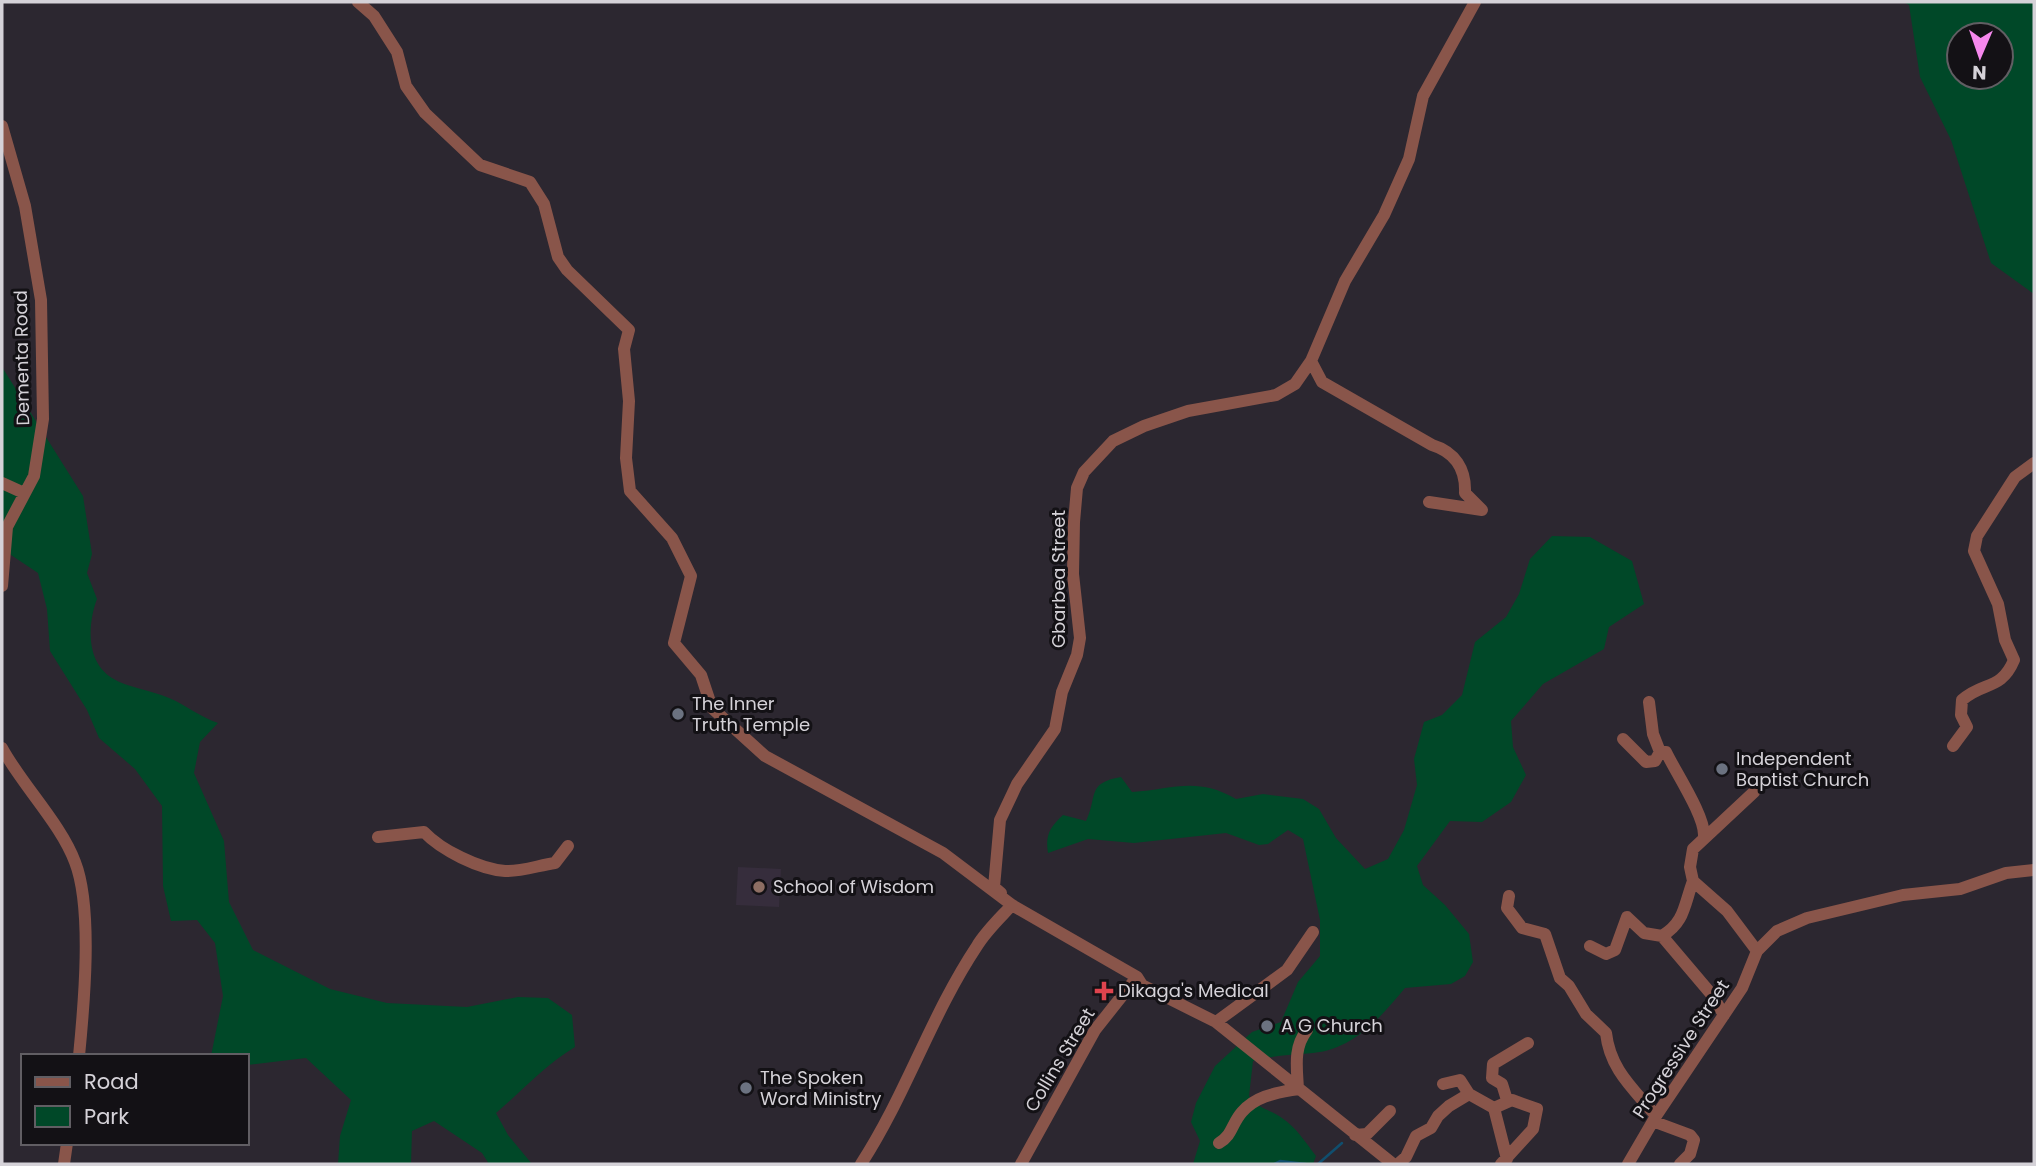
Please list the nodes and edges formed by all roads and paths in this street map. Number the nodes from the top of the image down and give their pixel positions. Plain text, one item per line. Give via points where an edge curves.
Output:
1 (358, 2) edge
2 (1475, 2) edge
3 (2, 126) edge
4 (1311, 361) junction
5 (2034, 463) edge
6 (2, 483) edge
7 (24, 494) junction
8 (1429, 502) dead end
9 (3, 553) edge
10 (2, 586) edge
11 (1650, 702) dead end
12 (1623, 739) dead end
13 (1953, 746) dead end
14 (2, 748) edge
15 (1660, 752) junction
16 (1754, 792) dead end
17 (1704, 836) junction
18 (378, 837) dead end
19 (568, 846) dead end
20 (2034, 870) edge
21 (1693, 881) junction
22 (1509, 896) dead end
23 (1010, 903) junction
24 (1313, 932) dead end
25 (1662, 936) junction
26 (1590, 946) dead end
27 (1757, 951) junction
28 (1137, 977) junction
29 (1724, 1015) junction
30 (1216, 1022) junction
31 (1306, 1023) dead end
32 (1528, 1043) dead end
33 (79, 1054) edge
34 (1443, 1084) dead end
35 (1298, 1089) junction
36 (1469, 1094) junction
37 (1507, 1100) junction
38 (1494, 1108) junction
39 (1390, 1111) dead end
40 (1655, 1119) junction
41 (1355, 1135) junction
42 (1219, 1143) dead end
43 (67, 1145) edge
44 (1504, 1162) edge
45 (64, 1164) edge
46 (861, 1164) edge
47 (1021, 1164) edge
48 (1395, 1164) edge
49 (1628, 1164) edge
50 (1680, 1164) edge

1 - 23 street via 374,16 397,52 406,86 425,113 480,165 530,182 544,204 555,249 567,270 629,330 624,349 630,491 672,538 691,576 674,643 701,675 712,708 778,765 943,853
2 - 4 street, Gbarbea Street via 1423,96 1409,159 1384,215 1345,281
3 - 7 street, Dementa Road via 25,206 40,300 43,419 34,476
4 - 8 street via 1322,383 1448,450 1466,476 1465,493 1482,510
4 - 23 street, Gbarbea Street via 1295,384 1276,395 1188,411 1123,436 1084,472 1077,488 1074,523 1073,574 1080,638 1055,729 1017,784 1000,820 994,887
5 - 13 street via 2015,477 1977,536 1974,551 1998,604 2014,660 1996,685 1973,691 1962,700 1961,715 1967,727
6 - 7 street
7 - 9 street, Dementa Road via 7,527
9 - 10 street, Dementa Road
11 - 15 street
12 - 15 street via 1646,762 1655,761
14 - 33 street via 75,860 82,888 86,949
15 - 17 street via 1666,752 1705,823
16 - 17 street
17 - 21 street via 1693,849
18 - 19 street via 424,832 454,852 506,871 555,863
20 - 27 street, Progressive Street via 1807,918 1777,931
21 - 25 street via 1683,919
21 - 27 street via 1727,911
22 - 40 street via 1507,908 1522,928 1545,934 1560,978 1606,1033 1608,1052 1630,1090 1641,1097
23 - 28 street
23 - 46 street via 961,971 886,1125
24 - 30 street via 1287,970
25 - 26 street via 1644,933 1627,917 1615,950 1606,954
25 - 29 street
27 - 29 street, Progressive Street via 1742,988
28 - 30 street via 1142,985
28 - 47 street, Collins Street via 1095,1030
29 - 40 street, Progressive Street
30 - 35 street
31 - 35 street via 1307,1030 1298,1041
32 - 37 street via 1493,1064 1493,1079 1503,1084
34 - 36 street via 1460,1080
35 - 41 street
35 - 42 street via 1265,1095 1241,1112 1228,1138
36 - 38 street
36 - 48 street via 1416,1136
37 - 38 street
37 - 44 street via 1537,1109 1533,1129
38 - 44 street
39 - 41 street via 1367,1134
40 - 49 street, Progressive Street
40 - 50 street via 1694,1140 1690,1154
41 - 48 street
43 - 45 street

